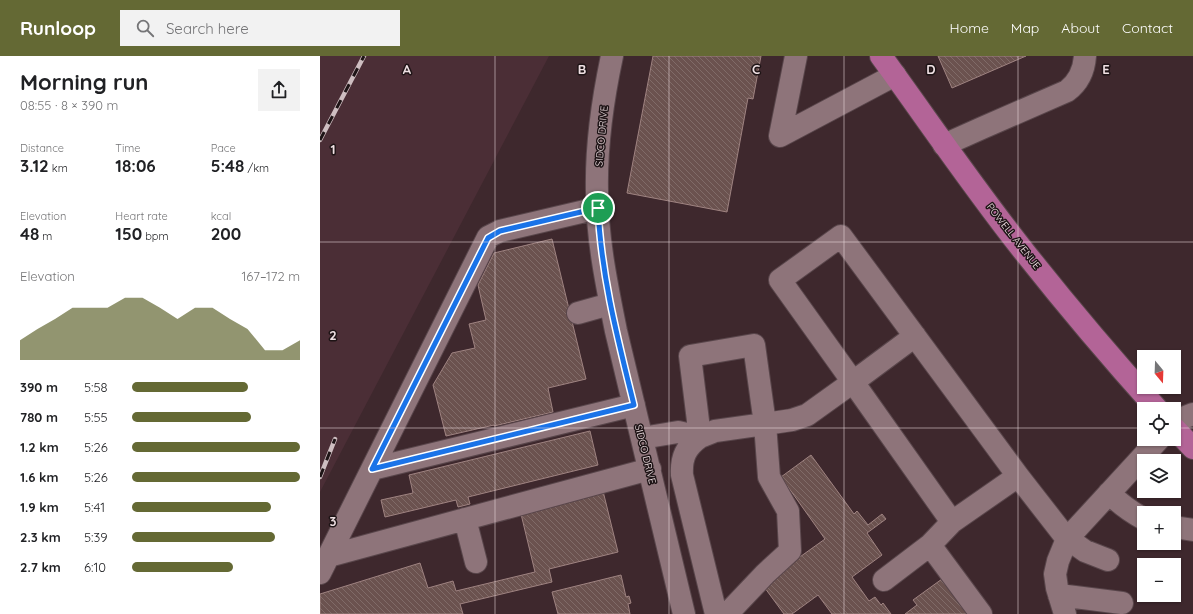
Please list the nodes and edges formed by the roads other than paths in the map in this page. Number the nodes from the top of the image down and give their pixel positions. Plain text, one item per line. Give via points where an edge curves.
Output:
1 (612, 56) edge
2 (796, 56) edge
3 (881, 56) edge
4 (1085, 56) edge
5 (895, 75) junction
6 (944, 145) junction
7 (598, 208) junction
8 (610, 304) junction
9 (578, 313) dead end
10 (916, 336) junction
11 (853, 382) junction
12 (1151, 402) edge
13 (634, 405) junction
14 (1193, 414) edge
15 (1181, 419) edge
16 (765, 424) junction
17 (1181, 435) edge
18 (700, 437) junction
19 (642, 438) junction
20 (1153, 446) edge
21 (1193, 448) edge
22 (372, 469) junction
23 (650, 469) junction
24 (1018, 476) junction
25 (1109, 493) junction
26 (1137, 515) edge
27 (465, 519) junction
28 (952, 522) junction
29 (1181, 528) edge
30 (1193, 530) edge
31 (1068, 539) junction
32 (930, 545) junction
33 (1108, 560) dead end
34 (476, 562) dead end
35 (324, 564) edge
36 (884, 580) dead end
37 (1122, 603) dead end
38 (1062, 605) edge
39 (684, 614) edge
40 (716, 614) edge
41 (727, 614) edge
42 (981, 614) edge

1 - 7 street, SIDCO DRIVE via 598,162
2 - 5 street via 780,136
3 - 5 main road, POWELL AVENUE
4 - 6 street via 1081,76 1067,91
5 - 6 main road, POWELL AVENUE
6 - 12 main road, POWELL AVENUE via 1026,253
7 - 8 street, SIDCO DRIVE
7 - 22 street via 500,231 488,238
8 - 9 street
8 - 13 street, SIDCO DRIVE
10 - 11 street
10 - 11 street via 841,236 780,280
10 - 24 street
11 - 16 street via 807,415
11 - 28 street
13 - 19 street, SIDCO DRIVE
13 - 22 street
14 - 15 street
16 - 18 street via 715,431
16 - 18 street via 754,345 690,356
16 - 41 street via 769,477 788,511 790,551
17 - 21 main road
18 - 19 street via 678,432
18 - 40 street via 692,442 681,465
19 - 23 street, SIDCO DRIVE
20 - 25 street
22 - 35 street
23 - 27 street
23 - 39 street, SIDCO DRIVE
24 - 28 street
24 - 31 street
25 - 26 street
25 - 31 street
27 - 34 street
27 - 35 street
28 - 32 street
29 - 30 street
31 - 33 street via 1085,551
31 - 38 street via 1055,574
32 - 36 street
32 - 42 street
37 - 38 street

